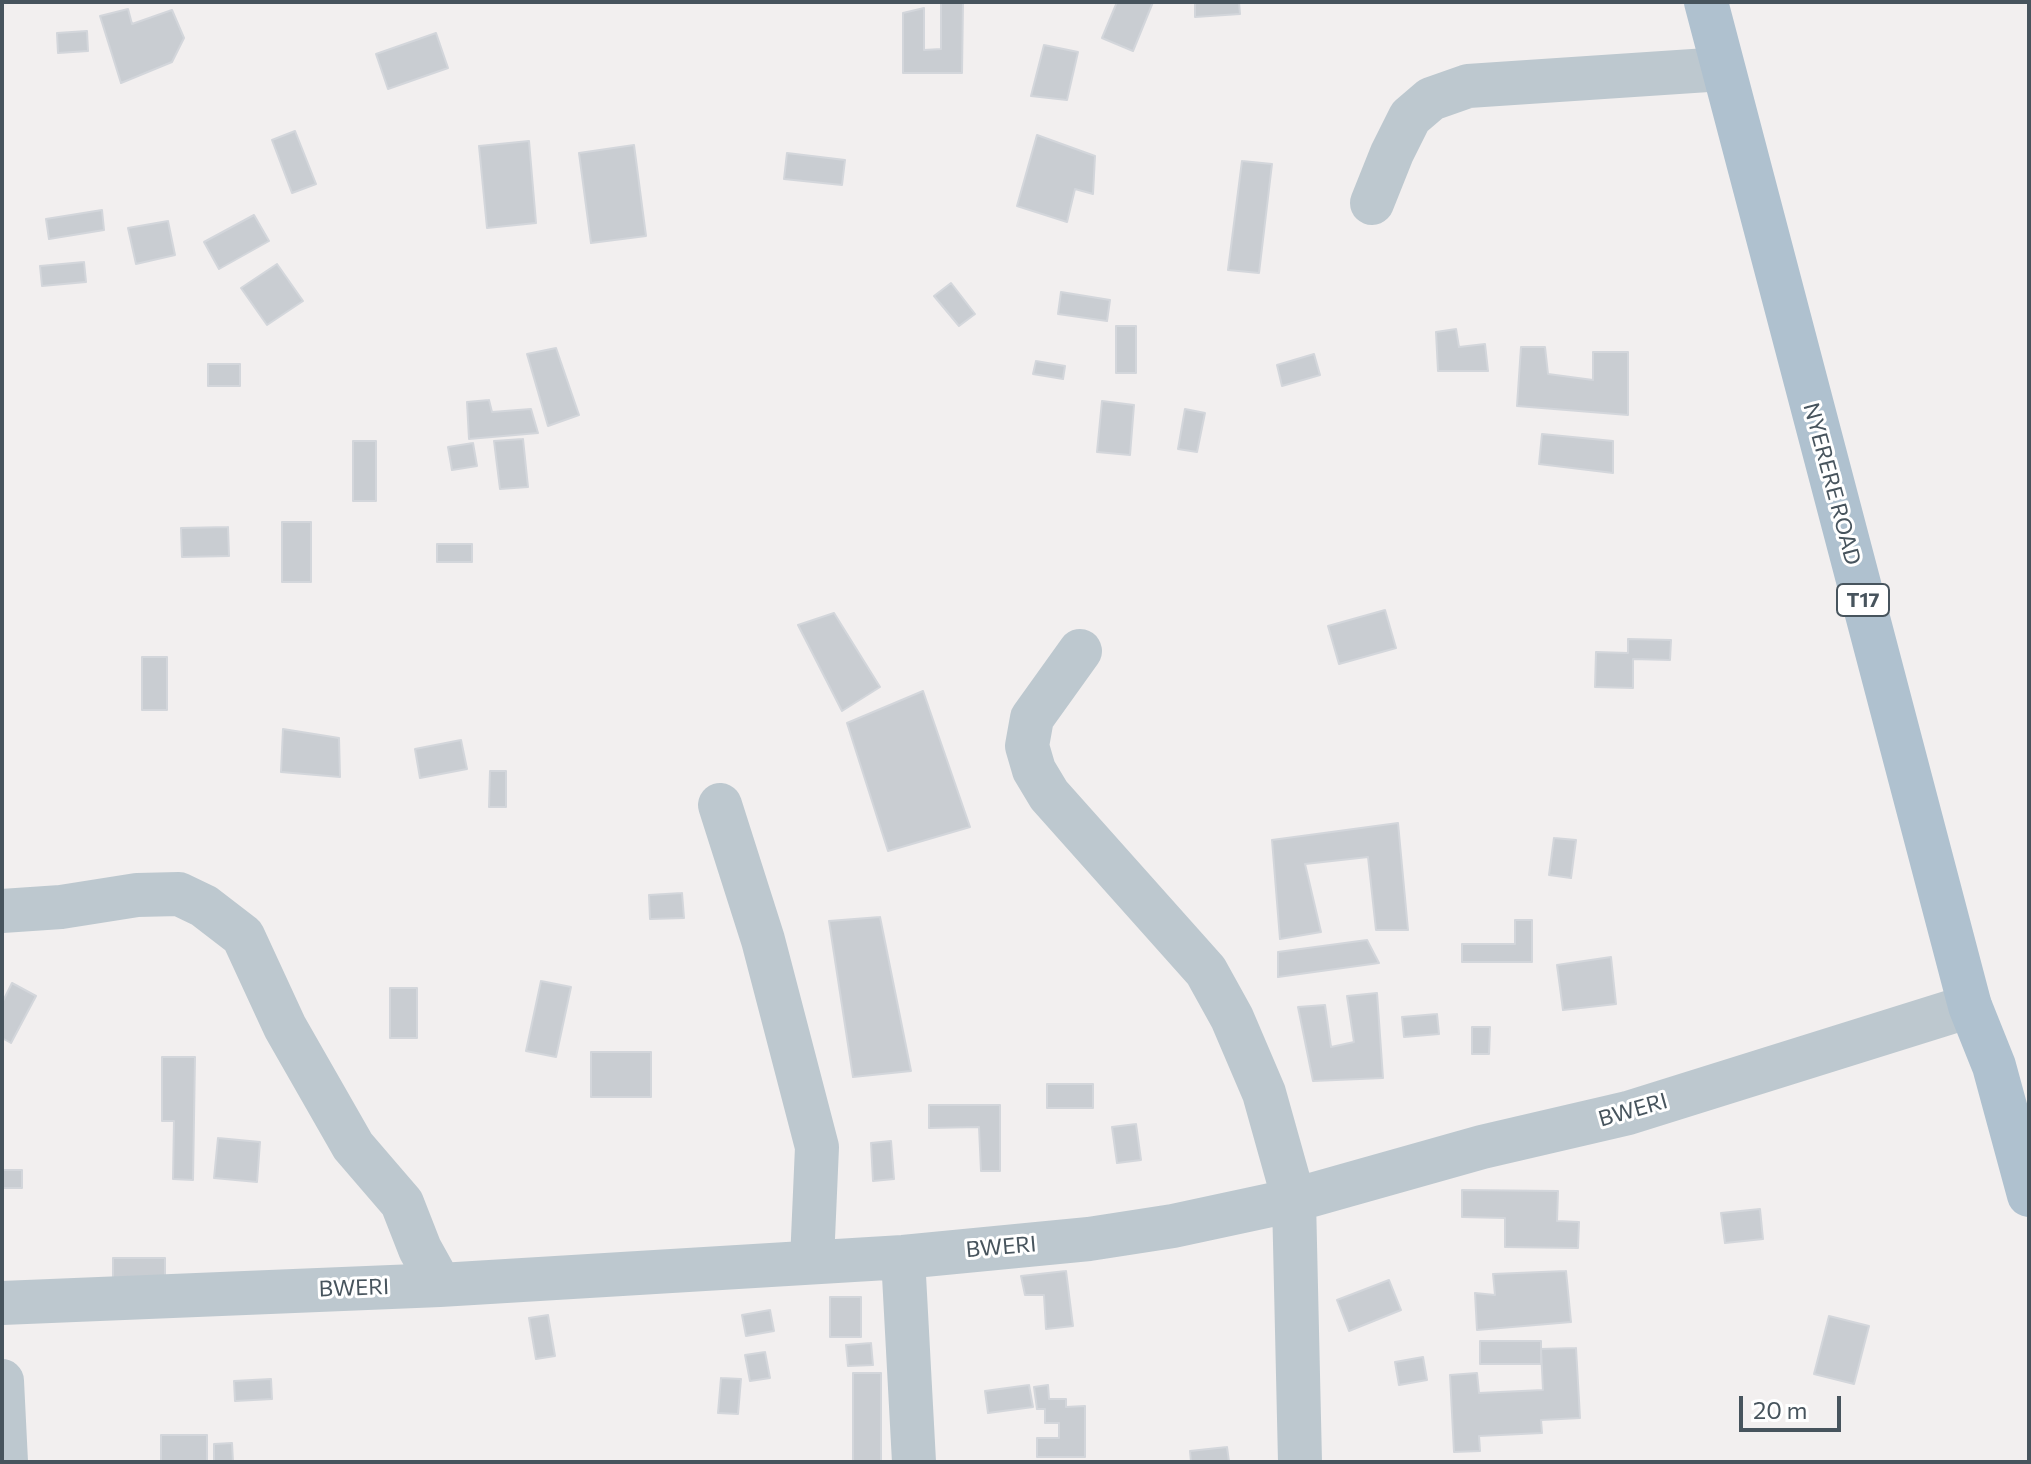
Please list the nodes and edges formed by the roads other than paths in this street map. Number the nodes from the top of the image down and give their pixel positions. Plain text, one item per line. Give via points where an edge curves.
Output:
1 (1706, 2) edge
2 (1723, 69) junction
3 (1372, 203) dead end
4 (1080, 651) dead end
5 (720, 805) dead end
6 (2, 911) edge
7 (1970, 1006) junction
8 (2029, 1195) edge
9 (1294, 1200) junction
10 (903, 1257) junction
11 (812, 1261) junction
12 (440, 1285) junction
13 (2, 1303) edge
14 (2, 1381) edge
15 (6, 1462) edge
16 (914, 1462) edge
17 (1300, 1462) edge

1 - 2 main road, NYERERE ROAD / T17
2 - 3 street via 1468,86 1431,99 1410,117
2 - 7 main road, NYERERE ROAD / T17
4 - 9 street via 1032,718 1027,746 1034,770 1049,795 1206,971 1264,1093
5 - 11 street via 763,940 817,1147
6 - 12 street via 179,894 243,936 285,1027 353,1146 402,1203
7 - 8 main road, NYERERE ROAD / T17 via 1994,1066
7 - 9 street, BWERI via 1628,1113
9 - 10 street, BWERI via 1089,1239
9 - 17 street
10 - 11 street, BWERI
10 - 16 street
11 - 12 street, BWERI
12 - 13 street, BWERI
14 - 15 street

